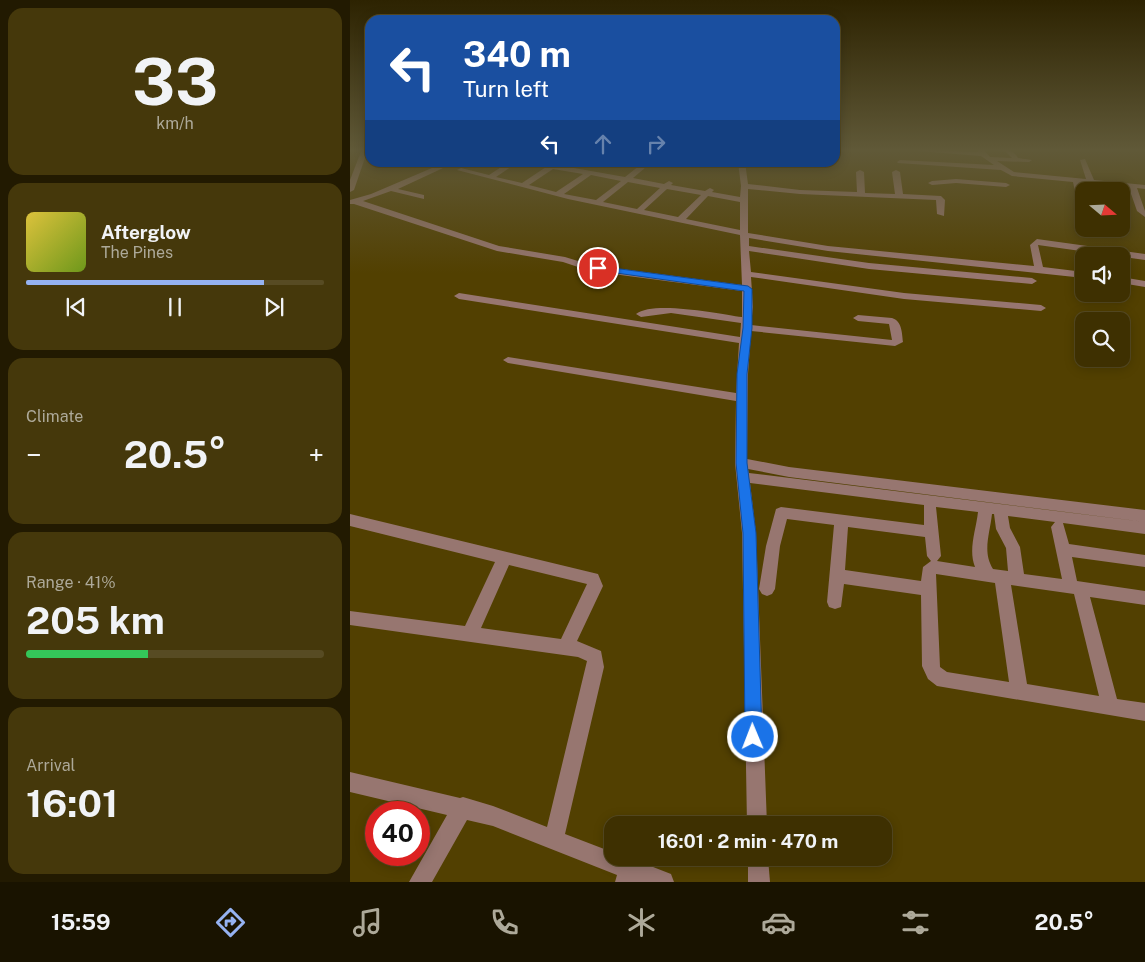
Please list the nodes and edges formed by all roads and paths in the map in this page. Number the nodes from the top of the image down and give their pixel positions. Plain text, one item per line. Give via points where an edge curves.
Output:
1 (386, 190) edge
2 (399, 190) edge
3 (541, 190) edge
4 (564, 190) edge
5 (613, 190) edge
6 (662, 190) edge
7 (697, 190) edge
8 (745, 190) edge
9 (861, 190) edge
10 (898, 190) edge
11 (934, 190) edge
12 (1133, 190) edge
13 (708, 192) junction
14 (558, 194) junction
15 (745, 194) junction
16 (861, 194) junction
17 (899, 196) junction
18 (421, 197) dead end
19 (935, 198) junction
20 (352, 202) edge
21 (597, 203) junction
22 (639, 211) junction
23 (941, 214) dead end
24 (1145, 215) edge
25 (680, 220) junction
26 (744, 239) junction
27 (1145, 257) edge
28 (1039, 269) junction
29 (747, 274) junction
30 (1075, 274) edge
31 (1032, 281) dead end
32 (1130, 282) edge
33 (1145, 284) edge
34 (748, 289) junction
35 (459, 296) dead end
36 (1041, 308) dead end
37 (641, 314) dead end
38 (858, 318) dead end
39 (747, 330) junction
40 (508, 360) dead end
41 (742, 398) junction
42 (742, 463) junction
43 (743, 477) junction
44 (930, 508) dead end
45 (986, 508) junction
46 (1000, 510) junction
47 (1145, 516) edge
48 (350, 520) edge
49 (841, 520) junction
50 (1058, 527) dead end
51 (1145, 528) edge
52 (932, 532) junction
53 (1064, 550) junction
54 (934, 556) dead end
55 (505, 557) junction
56 (1145, 561) edge
57 (837, 576) junction
58 (1003, 577) junction
59 (1076, 587) junction
60 (929, 589) junction
61 (767, 590) dead end
62 (1145, 598) edge
63 (835, 602) dead end
64 (350, 618) edge
65 (470, 634) junction
66 (566, 647) junction
67 (1019, 692) junction
68 (1110, 706) junction
69 (1145, 712) edge
70 (350, 782) edge
71 (463, 807) junction
72 (757, 816) edge
73 (554, 838) junction
74 (758, 866) edge
75 (628, 875) edge
76 (420, 882) edge
77 (663, 882) edge
78 (759, 882) edge

1 - 20 street
2 - 18 street
3 - 14 street
4 - 14 street
5 - 21 street
6 - 22 street
7 - 13 street
8 - 15 street
9 - 16 street
10 - 17 street
11 - 19 street
12 - 24 street
13 - 15 street
13 - 25 street
14 - 21 street
15 - 16 street
15 - 26 street
16 - 17 street
17 - 19 street
19 - 23 street via 941,200
20 - 34 street via 512,252 569,261 590,268
21 - 22 street
22 - 25 street
25 - 26 street
26 - 28 street via 817,249
26 - 29 street
26 - 31 street via 869,266
27 - 28 street via 1037,242 1034,246
28 - 30 street
29 - 34 street
29 - 36 street via 904,296
32 - 33 street
34 - 39 street
35 - 39 street
37 - 39 street via 671,310
38 - 39 street via 892,321 898,342
39 - 41 street
40 - 41 street
41 - 42 street
42 - 43 street
42 - 47 street via 798,473
43 - 45 street
43 - 72 street via 752,594
44 - 52 street
45 - 46 street
45 - 58 street via 979,547 981,563
46 - 51 street
46 - 58 street via 1003,529 1013,547
48 - 55 street
49 - 52 street
49 - 57 street
49 - 61 street via 779,514
50 - 53 street
52 - 54 street
53 - 56 street
53 - 59 street
55 - 65 street
55 - 66 street via 593,579 595,582
57 - 60 street
57 - 63 street
58 - 59 street
58 - 60 street via 933,567 928,572
58 - 67 street
59 - 62 street
59 - 68 street
60 - 67 street via 934,673 943,680
64 - 65 street
65 - 66 street
66 - 73 street via 587,651 595,657 596,663
67 - 68 street
68 - 69 street
70 - 71 street
71 - 73 street
71 - 76 street
73 - 75 street
74 - 78 street
75 - 77 street

